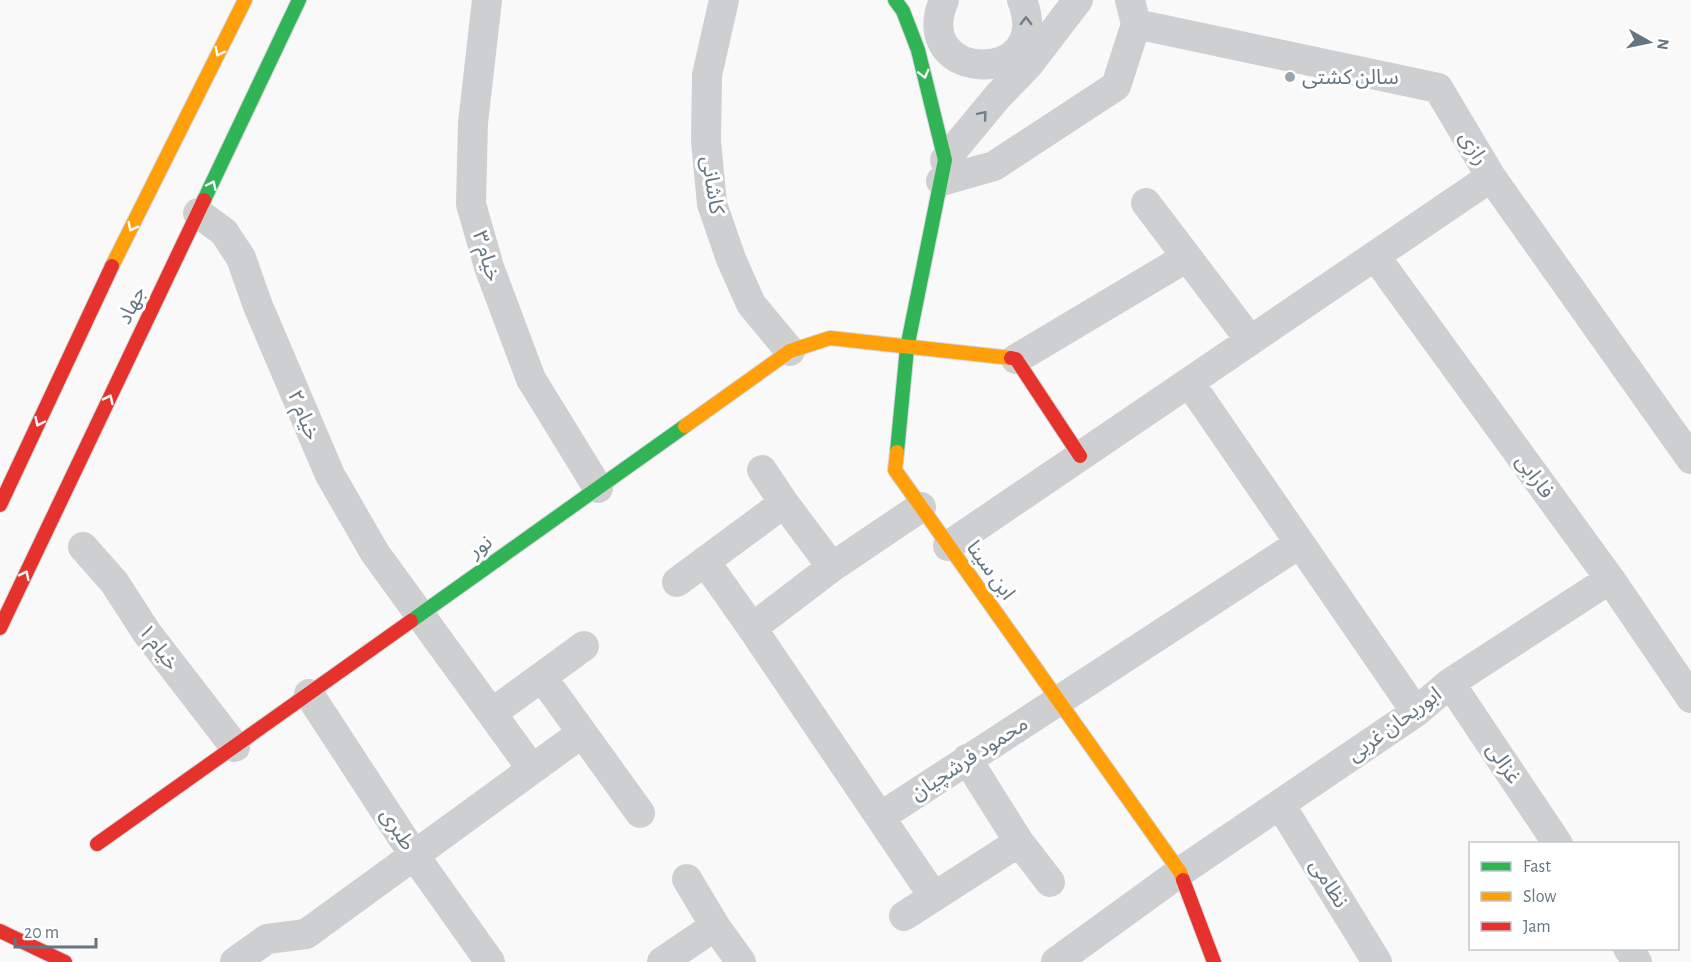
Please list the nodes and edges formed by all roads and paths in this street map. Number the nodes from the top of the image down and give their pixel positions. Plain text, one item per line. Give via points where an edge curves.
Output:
1 (245, 0) edge
2 (299, 0) edge
3 (487, 0) edge
4 (724, 0) edge
5 (895, 0) edge
6 (944, 0) edge
7 (1022, 0) edge
8 (1078, 0) edge
9 (1133, 12) edge
10 (930, 44) junction
11 (1022, 58) junction
12 (943, 170) junction
13 (1491, 177) junction
14 (1146, 203) dead end
15 (198, 213) junction
16 (1187, 256) junction
17 (1375, 256) junction
18 (1250, 340) junction
19 (907, 348) junction
20 (790, 351) junction
21 (1016, 359) junction
22 (1189, 382) junction
23 (1080, 456) junction
24 (1691, 459) edge
25 (762, 470) dead end
26 (598, 488) junction
27 (784, 504) junction
28 (0, 505) edge
29 (921, 507) junction
30 (1299, 544) junction
31 (948, 546) junction
32 (83, 547) dead end
33 (705, 561) junction
34 (832, 567) junction
35 (1610, 579) junction
36 (677, 582) dead end
37 (420, 615) junction
38 (752, 627) junction
39 (0, 628) edge
40 (584, 646) dead end
41 (542, 677) junction
42 (1450, 683) junction
43 (309, 694) junction
44 (1691, 698) edge
45 (1059, 699) junction
46 (1416, 711) junction
47 (492, 714) junction
48 (582, 733) junction
49 (235, 747) junction
50 (967, 759) junction
51 (532, 769) junction
52 (1280, 804) junction
53 (640, 813) dead end
54 (880, 817) junction
55 (1019, 842) junction
56 (1557, 842) edge
57 (97, 844) dead end
58 (414, 855) junction
59 (1180, 872) junction
60 (687, 879) dead end
61 (1050, 882) dead end
62 (934, 897) junction
63 (904, 916) dead end
64 (715, 926) junction
65 (0, 931) edge
66 (65, 962) edge
67 (235, 962) edge
68 (490, 962) edge
69 (662, 962) edge
70 (741, 962) edge
71 (1056, 962) edge
72 (1214, 962) edge
73 (1377, 962) edge

1 -> 28 street, جهاد via 123,244
15 -> 2 street, جهاد
3 - 26 street, خیام ۳ via 473,123 471,204 489,267 531,379
4 - 20 street, کاشانی via 707,75 706,141 712,204 751,304
5 - 10 street
6 - 10 street
11 -> 7 street via 1028,25
8 - 11 street
9 - 12 street via 1116,86 994,166
9 - 13 street, رازی via 1438,88
10 - 11 street via 975,66
10 -> 12 street
12 -> 11 street
12 - 19 street, ابن سینا
13 - 17 street
13 - 24 street, رازی
14 - 16 street
15 - 37 street, خیام ۲ via 224,232 242,258 258,306 330,475 375,553
39 -> 15 street, جهاد
16 - 18 street
16 - 21 street
17 - 18 street
17 - 35 street, فارابی
18 - 22 street
19 - 20 street, نور via 830,338
19 - 21 street, نور
19 - 29 street, ابن سینا via 895,470
20 - 26 street, نور
21 - 23 street
22 - 23 street
22 - 30 street
23 - 31 street
25 - 27 street
26 - 37 street, نور
27 - 33 street
27 - 34 street
29 - 31 street, ابن سینا
29 - 34 street
30 - 45 street, محمود فرشچیان
30 - 46 street
31 - 45 street, ابن سینا
32 - 49 street, خیام ۱ via 114,582 147,633
33 - 36 street
33 - 38 street
34 - 38 street
35 - 42 street, ابوریحان غربی
35 - 44 street, فارابی
37 - 43 street, نور
37 - 47 street, خیام ۲
38 - 54 street
40 - 41 street
41 - 47 street
41 - 48 street
42 - 46 street, ابوریحان غربی
42 - 56 street, غزالی
43 - 49 street, نور
43 - 58 street, طبری
45 - 50 street, محمود فرشچیان
45 - 59 street, ابن سینا
46 - 52 street, ابوریحان غربی
47 - 51 street, خیام ۲
48 - 51 street
48 - 53 street
49 - 57 street, نور
50 - 54 street, محمود فرشچیان
50 - 55 street
51 - 58 street
52 - 59 street, ابوریحان غربی
52 - 73 street, نظامی
54 - 62 street
55 - 61 street
55 - 62 street
58 - 67 street via 306,934 267,939
58 - 68 street, طبری
59 - 71 street, ابوریحان غربی
59 - 72 street, ابن سینا
60 - 64 street
62 - 63 street
64 - 69 street
64 - 70 street
65 - 66 street

